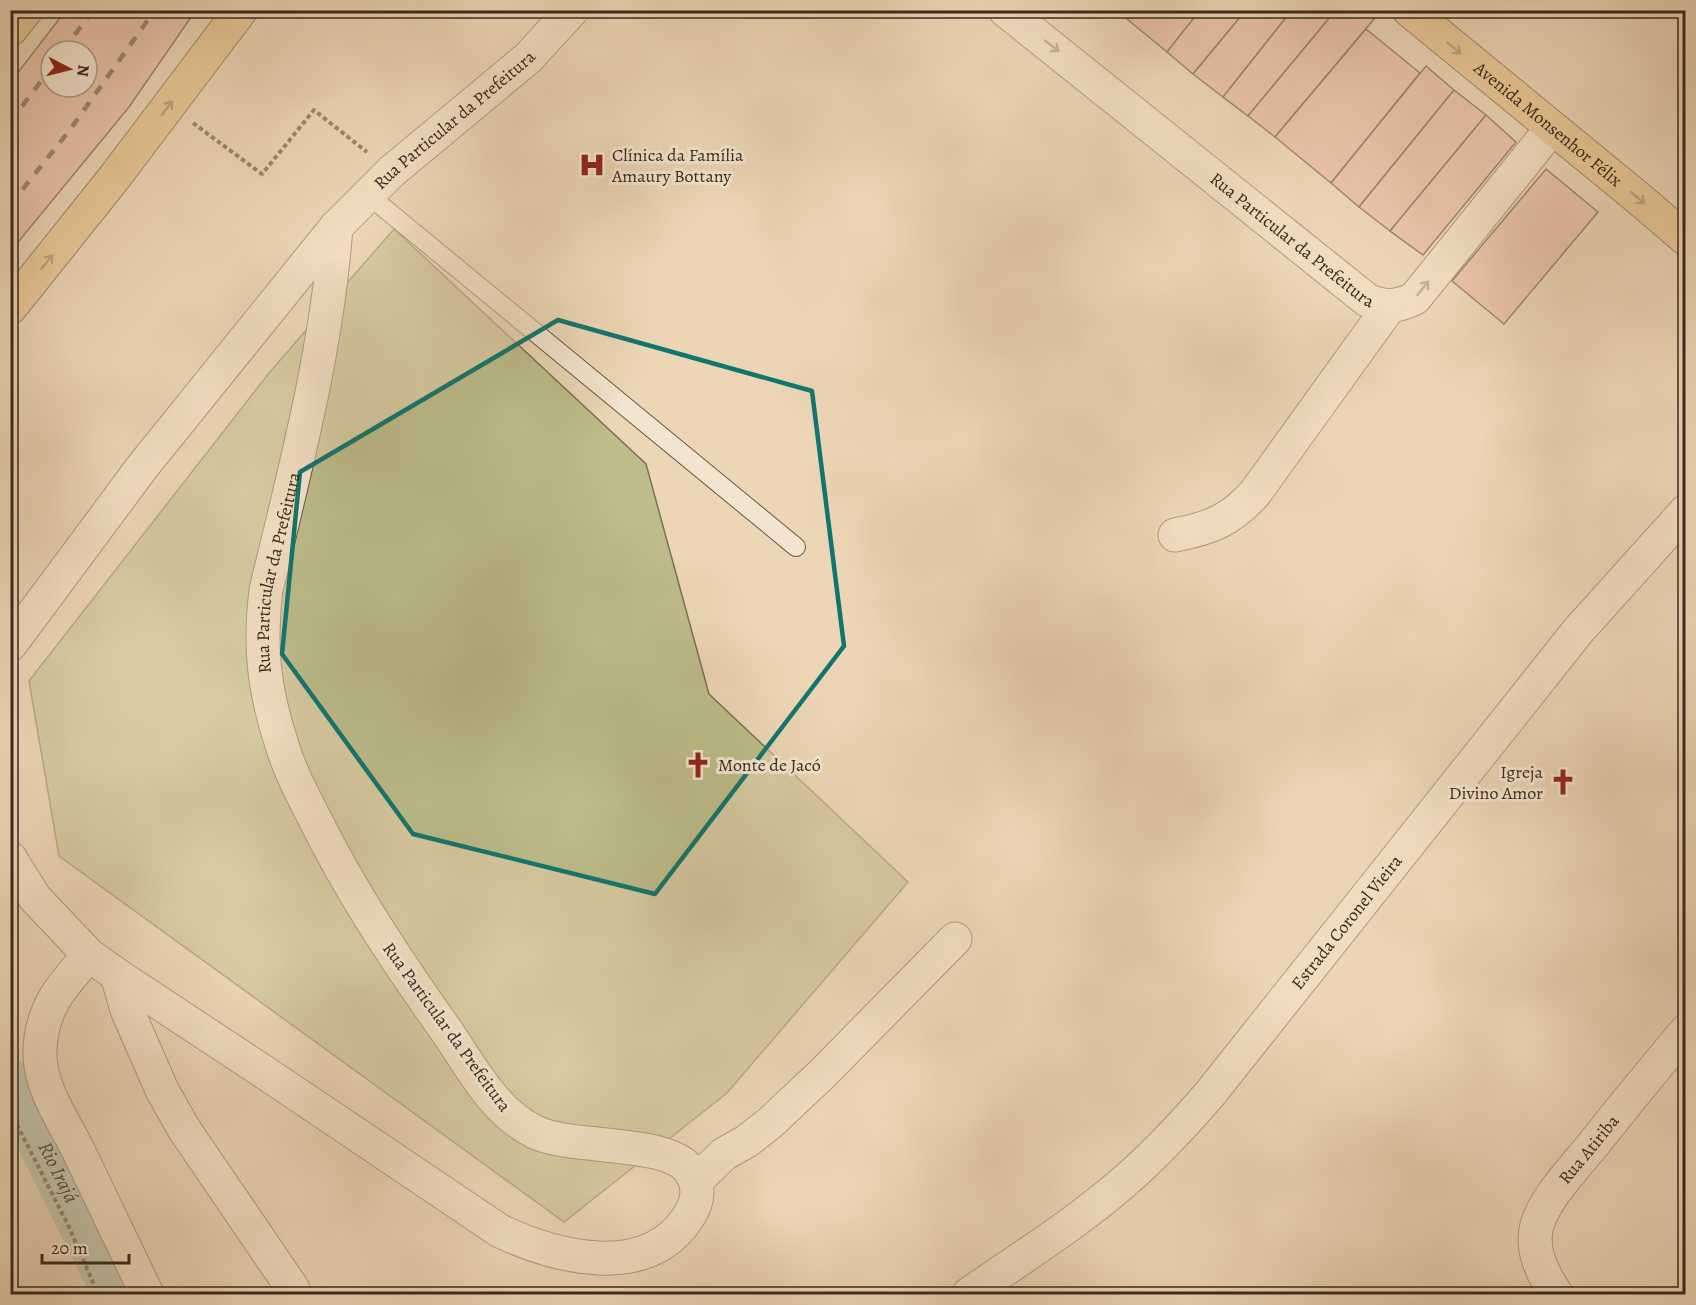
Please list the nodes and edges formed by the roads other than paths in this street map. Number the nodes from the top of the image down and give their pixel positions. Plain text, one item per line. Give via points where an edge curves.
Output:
1 (26, 10) edge
2 (241, 10) edge
3 (572, 10) edge
4 (1005, 10) edge
5 (1409, 10) edge
6 (10, 30) edge
7 (1552, 128) junction
8 (367, 194) junction
9 (336, 227) junction
10 (1686, 239) edge
11 (1389, 307) junction
12 (10, 308) edge
13 (1686, 511) edge
14 (1175, 535) dead end
15 (796, 547) dead end
16 (10, 645) edge
17 (10, 858) edge
18 (955, 939) dead end
19 (89, 955) junction
20 (117, 975) junction
21 (1686, 1031) edge
22 (696, 1181) junction
23 (293, 1289) dead end
24 (1553, 1289) edge
25 (147, 1294) edge
26 (969, 1294) edge

1 - 6 main road
12 -> 2 main road
3 - 8 street, Rua Particular da Prefeitura via 528,58
4 -> 11 street, Rua Particular da Prefeitura via 1367,300
5 -> 7 main road, Avenida Monsenhor Félix
7 -> 10 main road, Avenida Monsenhor Félix
11 -> 7 street, Rua Particular da Prefeitura via 1415,298
8 - 9 street, Rua Particular da Prefeitura
8 - 15 lane
9 - 16 street, Rua Particular da Prefeitura via 143,466
9 - 22 street, Rua Particular da Prefeitura via 317,370 263,616 264,673 282,747 304,798 374,926 495,1100 518,1122 537,1133 659,1153 688,1167
11 - 14 street via 1256,493 1221,522
13 - 26 street, Estrada Coronel Vieira via 1578,631 1169,1140 1078,1218
17 - 19 street via 35,898
18 - 22 street via 770,1123 724,1154
19 - 20 street
19 - 25 street via 57,992 45,1018 39,1051 44,1080 57,1112
20 - 22 street via 500,1231 526,1243 576,1256 637,1255 664,1243 681,1227 692,1212 698,1193
20 - 23 street via 127,1010 162,1090 184,1129
21 - 24 street, Rua Atiriba via 1544,1210 1537,1227 1536,1245 1538,1262

